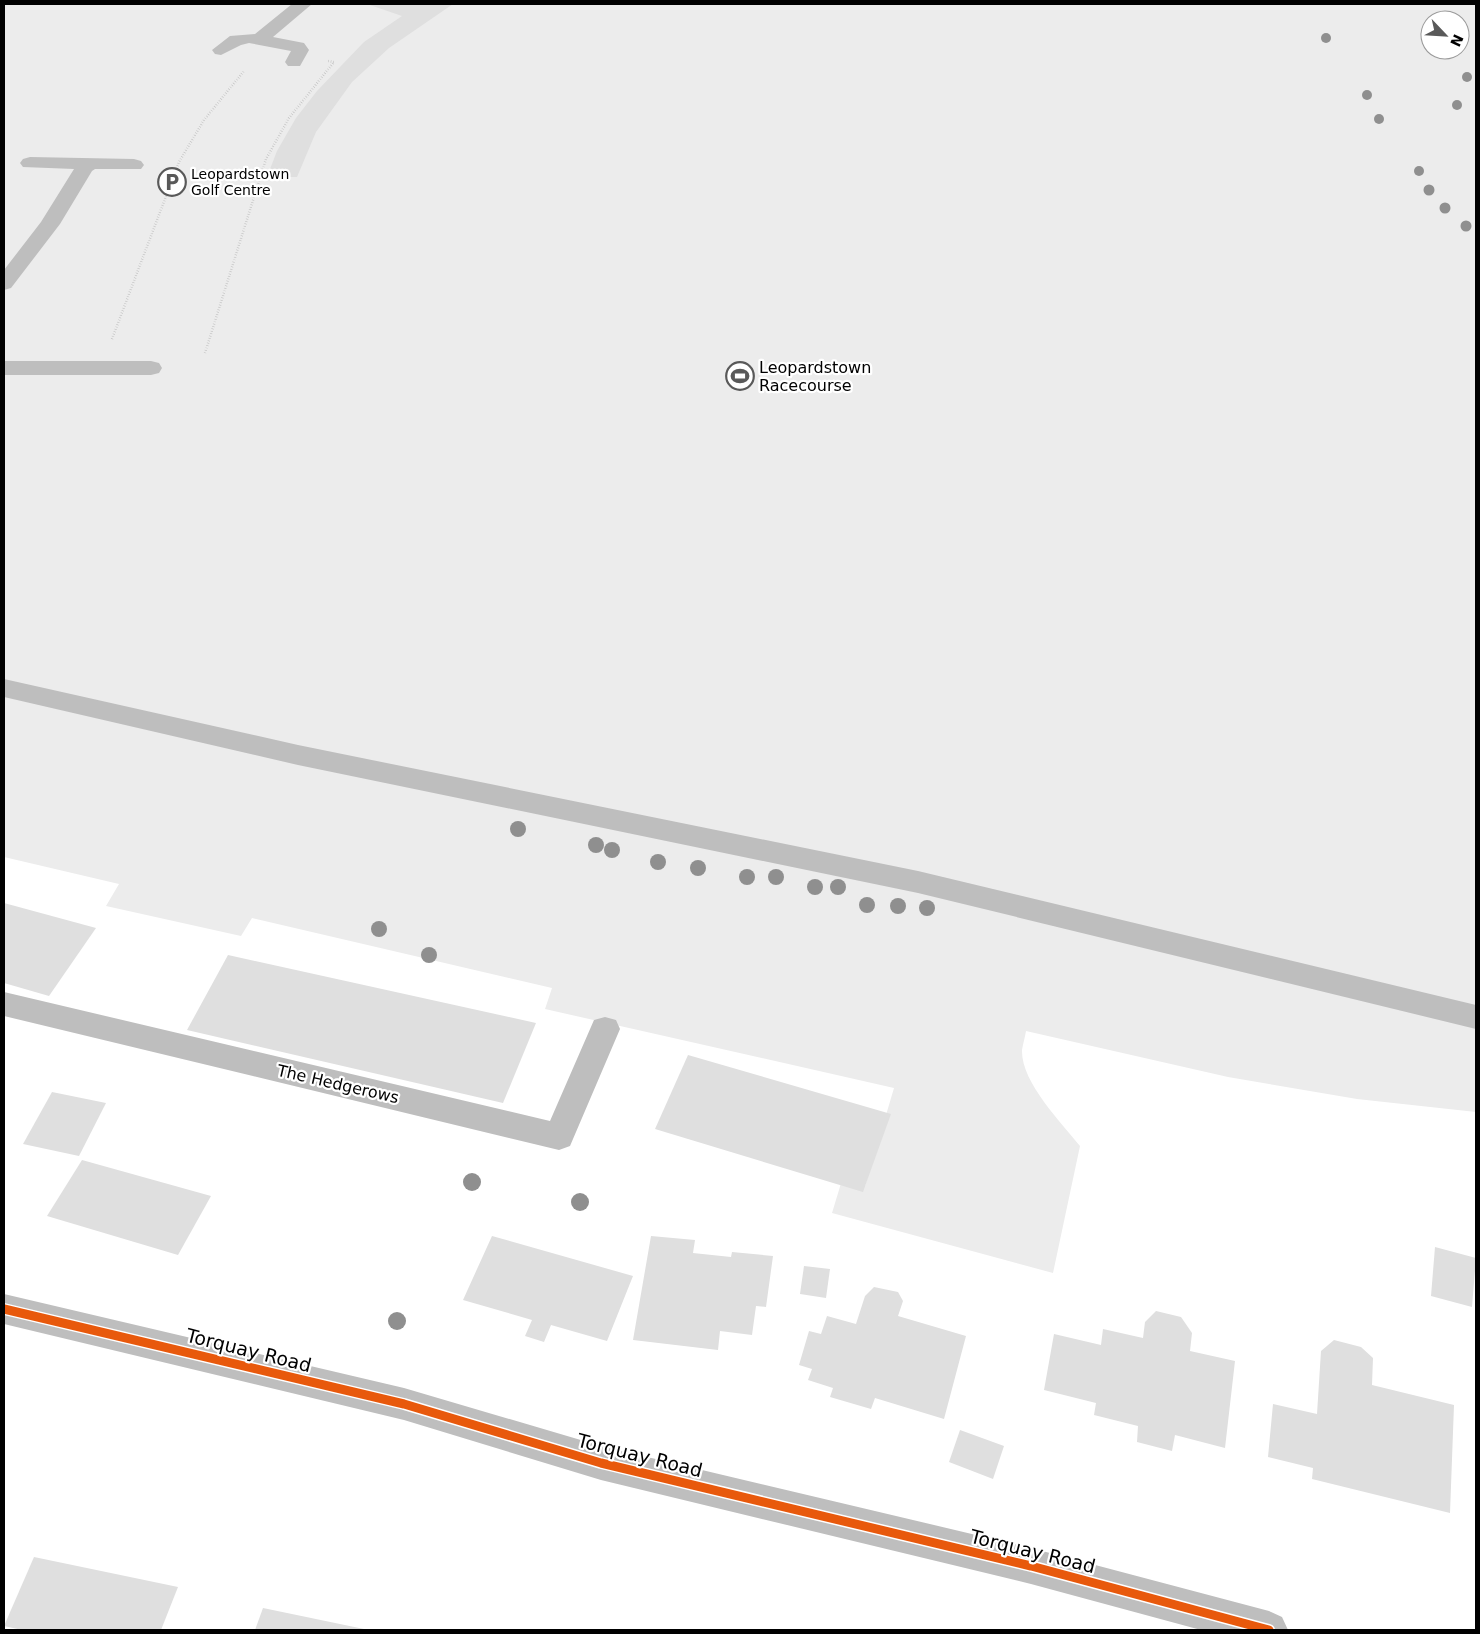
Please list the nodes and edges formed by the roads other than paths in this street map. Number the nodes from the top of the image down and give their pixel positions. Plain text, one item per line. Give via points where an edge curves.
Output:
1 (303, 4) edge
2 (267, 40) junction
3 (221, 50) dead end
4 (296, 59) road end
5 (30, 163) dead end
6 (90, 163) junction
7 (134, 165) dead end
8 (4, 284) edge
9 (4, 368) edge
10 (151, 368) dead end
11 (4, 688) edge
12 (4, 1004) edge
13 (1476, 1017) edge
14 (605, 1029) dead end
15 (4, 1309) edge
16 (1269, 1630) edge

1 - 2 street
2 - 3 street via 236,40
2 - 4 street via 298,47
5 - 6 street
6 - 7 street
6 - 8 street via 70,188 50,224
9 - 10 street
11 - 13 street via 298,755 918,882
12 - 14 street, The Hedgerows via 559,1137
15 - 16 street, Torquay Road via 404,1404 601,1463 1031,1566

